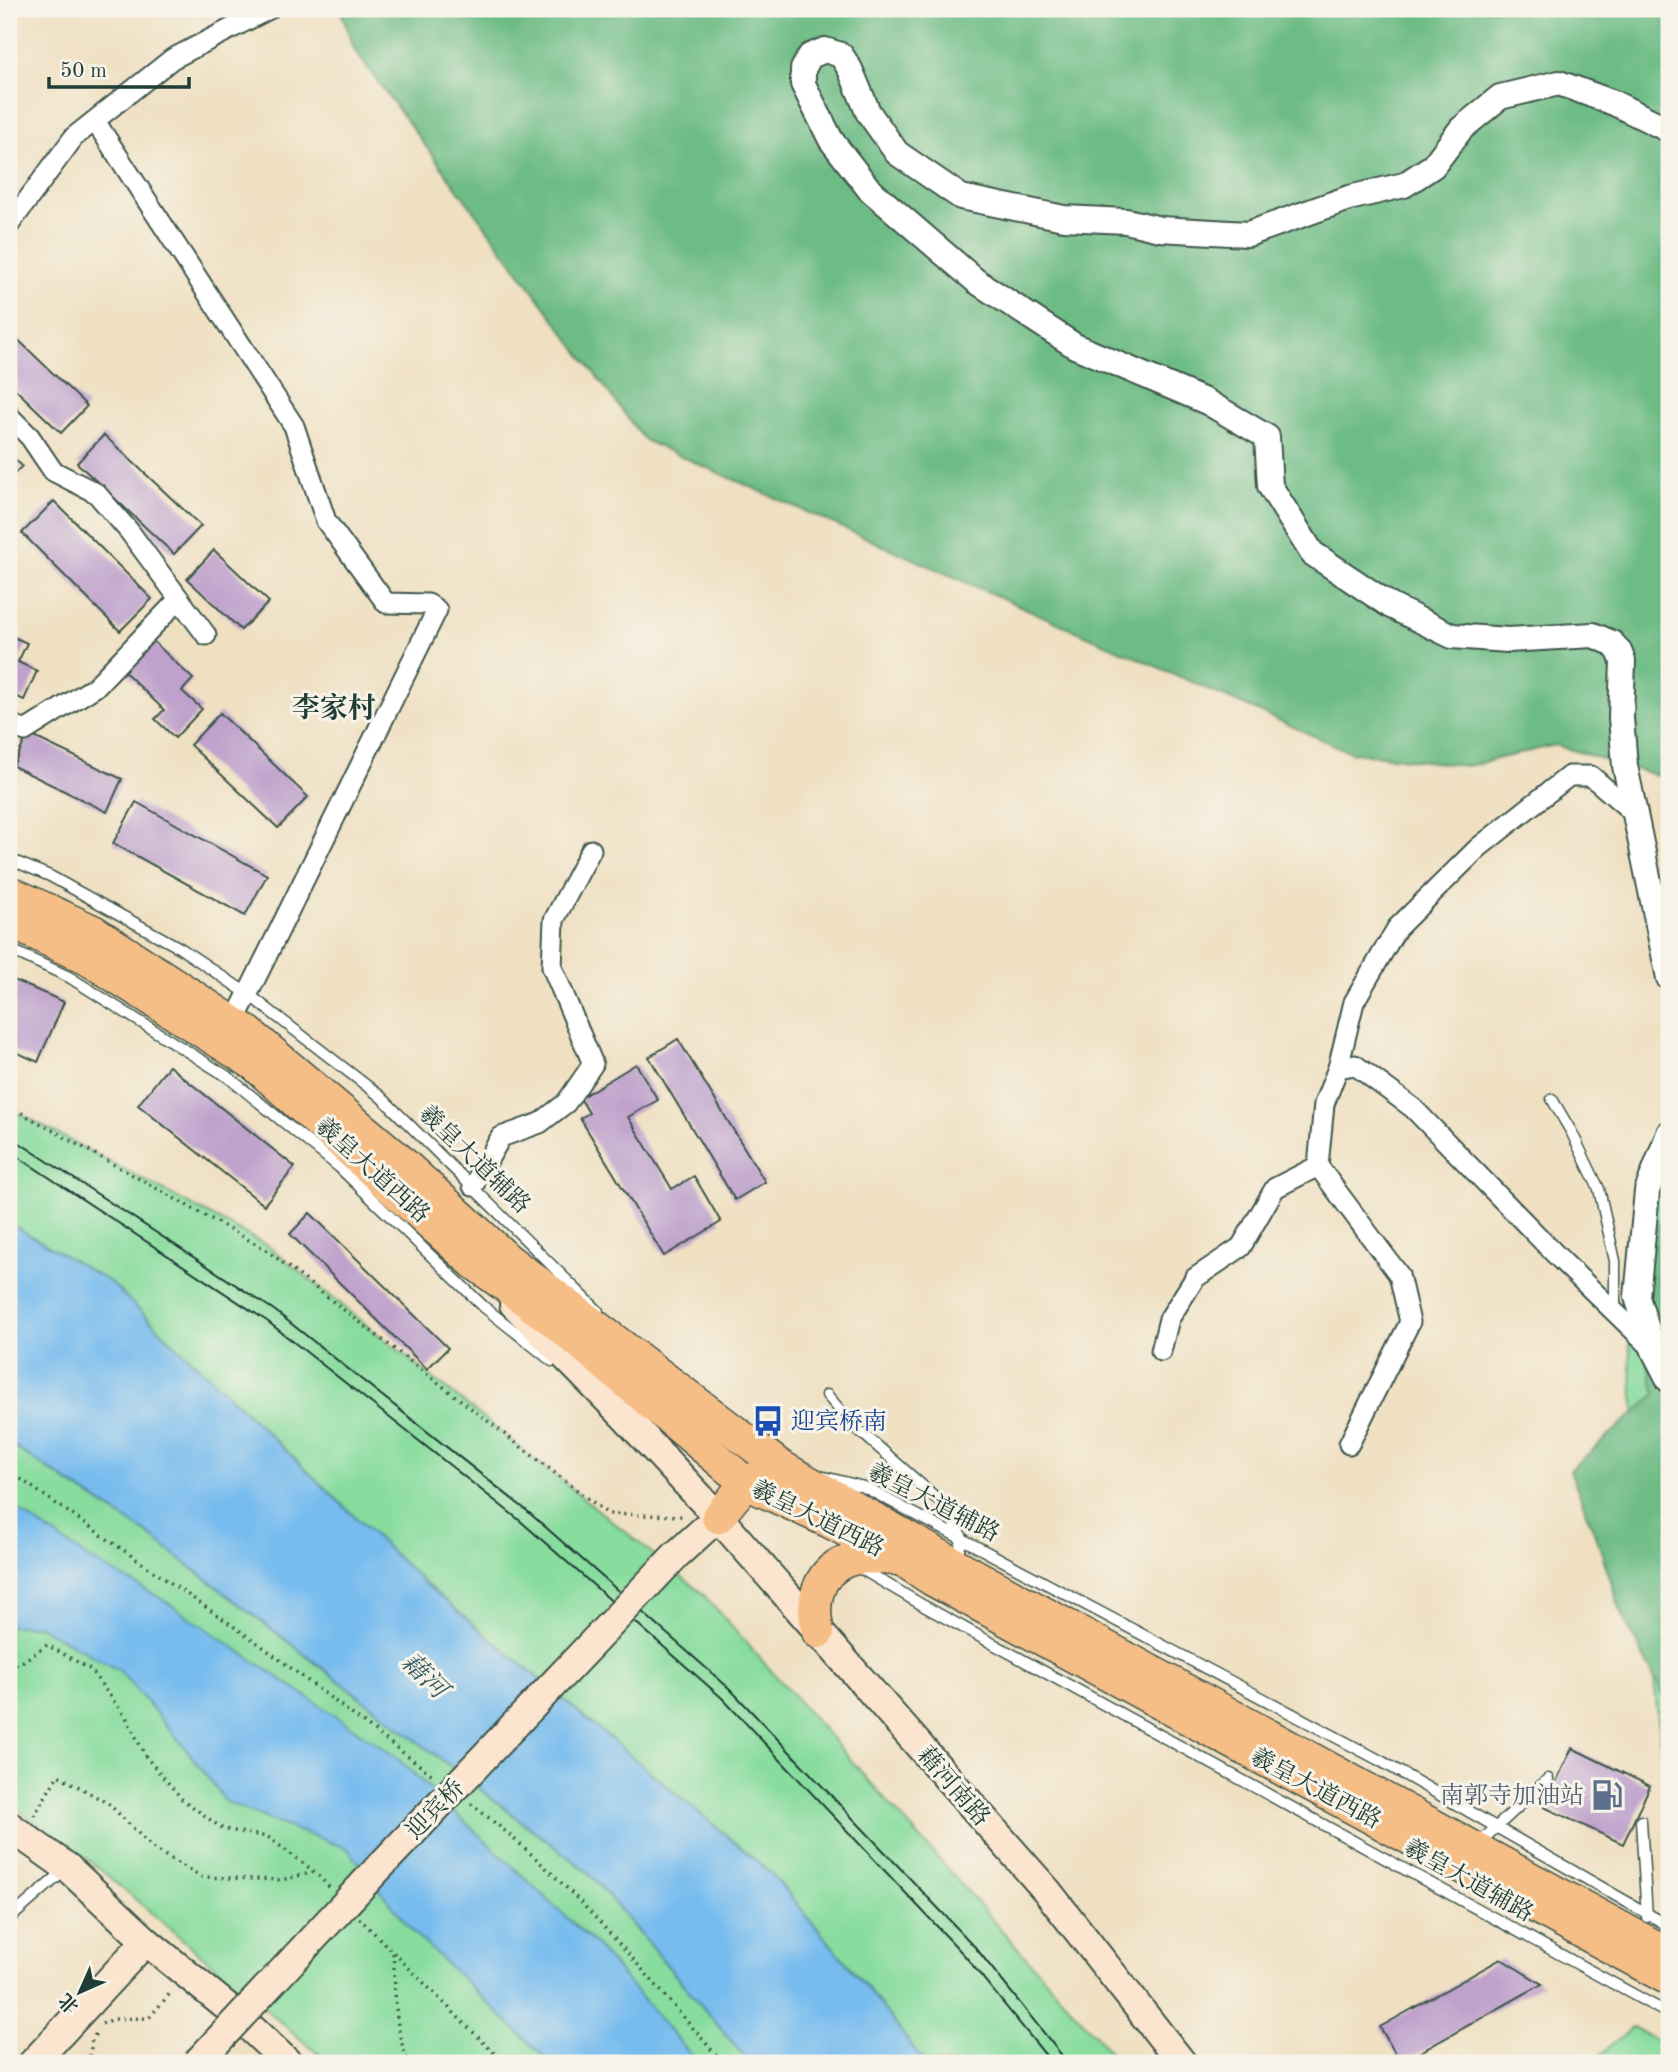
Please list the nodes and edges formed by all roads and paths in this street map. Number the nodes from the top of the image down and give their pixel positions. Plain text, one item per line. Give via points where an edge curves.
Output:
1 (269, 9) edge
2 (95, 121) junction
3 (1669, 130) edge
4 (9, 225) edge
5 (9, 416) edge
6 (178, 600) junction
7 (206, 635) dead end
8 (9, 723) edge
9 (1635, 814) junction
10 (591, 850) dead end
11 (9, 859) edge
12 (9, 892) edge
13 (9, 921) edge
14 (9, 949) edge
15 (1669, 978) edge
16 (248, 994) junction
17 (234, 1022) junction
18 (1338, 1068) junction
19 (1552, 1099) dead end
20 (9, 1106) edge
21 (1669, 1133) edge
22 (1318, 1166) junction
23 (473, 1186) junction
24 (474, 1263) junction
25 (1615, 1312) junction
26 (1654, 1350) junction
27 (1161, 1351) dead end
28 (1669, 1380) edge
29 (827, 1395) dead end
30 (627, 1419) junction
31 (1349, 1444) dead end
32 (780, 1466) junction
33 (9, 1471) edge
34 (746, 1483) junction
35 (718, 1517) junction
36 (839, 1543) junction
37 (958, 1551) junction
38 (901, 1559) junction
39 (818, 1632) junction
40 (9, 1666) edge
41 (1548, 1779) dead end
42 (443, 1783) dead end
43 (464, 1799) dead end
44 (1641, 1821) dead end
45 (16, 1831) edge
46 (1485, 1837) junction
47 (68, 1868) junction
48 (315, 1872) junction
49 (332, 1890) dead end
50 (358, 1917) dead end
51 (9, 1919) edge
52 (1659, 1934) edge
53 (146, 1941) junction
54 (393, 1953) junction
55 (185, 1972) junction
56 (1669, 1979) edge
57 (1669, 2014) edge
58 (33, 2063) edge
59 (89, 2063) edge
60 (197, 2063) edge
61 (288, 2063) edge
62 (410, 2063) edge
63 (503, 2063) edge
64 (723, 2063) edge
65 (1182, 2063) edge

1 - 2 street via 172,59
2 - 4 street via 74,137
2 - 16 street via 294,426 326,521 386,603 428,604 437,610
3 - 9 street via 1559,83 1500,97 1461,129 1433,166 1404,185 1349,198 1248,234 1160,229 1126,221 1065,218 961,197 897,153 868,113 841,55 817,52 806,62 802,76 831,140 869,189 976,281 1075,346 1207,402 1266,437 1270,486 1312,553 1391,606 1452,636 1508,640 1593,635 1612,643 1623,660 1621,718
5 - 6 street via 53,471 96,493
6 - 7 street
6 - 8 street via 94,687 24,730
9 - 15 street
9 - 18 street via 1591,776 1569,776 1478,848 1397,928 1354,1002
10 - 23 street via 554,920 552,967 593,1064 566,1103 540,1123 500,1137
11 - 16 lane, 羲皇大道辅路 via 50,876 180,948
12 - 17 main road, 羲皇大道西路 via 93,931
13 - 24 main road, 羲皇大道西路 via 88,959 254,1064
14 - 30 lane via 69,977 228,1077 339,1167 484,1307
16 - 17 street
16 - 23 lane, 羲皇大道辅路 via 380,1096
17 - 32 main road, 羲皇大道西路 via 396,1157 507,1259
18 - 22 street via 1324,1104
18 - 25 street via 1354,1065 1413,1108
19 - 25 lane via 1599,1189 1615,1261
20 - 35 path via 265,1249 608,1514
21 - 26 street via 1647,1191 1637,1297
22 - 27 street via 1275,1188 1241,1247 1195,1278 1169,1319
22 - 31 street via 1399,1275 1410,1322
23 - 32 lane, 羲皇大道辅路 via 620,1332
24 - 30 main road, 藉河南路
24 - 34 main road, 羲皇大道西路 via 551,1319
25 - 26 street
26 - 28 street
29 - 37 lane via 851,1423 943,1504
30 - 35 main road, 藉河南路
32 - 34 main road
32 - 37 main road, 羲皇大道西路
33 - 42 path via 259,1644
34 - 35 main road
34 - 36 main road, 羲皇大道西路
35 - 39 main road, 藉河南路
35 - 60 main road, 迎宾桥, bridge
36 - 38 main road, 羲皇大道西路
36 - 38 main road via 869,1558
36 - 39 main road via 832,1569 814,1598
36 - 57 lane, 羲皇大道辅路 via 924,1606
37 - 46 main road, 羲皇大道西路
38 - 56 main road, 羲皇大道西路
39 - 65 main road, 藉河南路 via 1047,1891
40 - 48 path via 47,1645 90,1669 127,1719 146,1757 182,1799 223,1829 268,1836
41 - 46 lane
43 - 64 path via 508,1831 598,1920
44 - 52 lane
45 - 47 main road
45 - 48 path via 58,1775 109,1804 153,1849 202,1877 281,1880
46 - 52 main road, 羲皇大道西路
47 - 51 lane
47 - 53 main road
48 - 49 path
50 - 54 path
53 - 55 main road
53 - 58 main road
54 - 62 path via 395,2009 401,2045
54 - 63 path
55 - 59 path via 149,2018 103,2022 92,2040
55 - 61 main road

